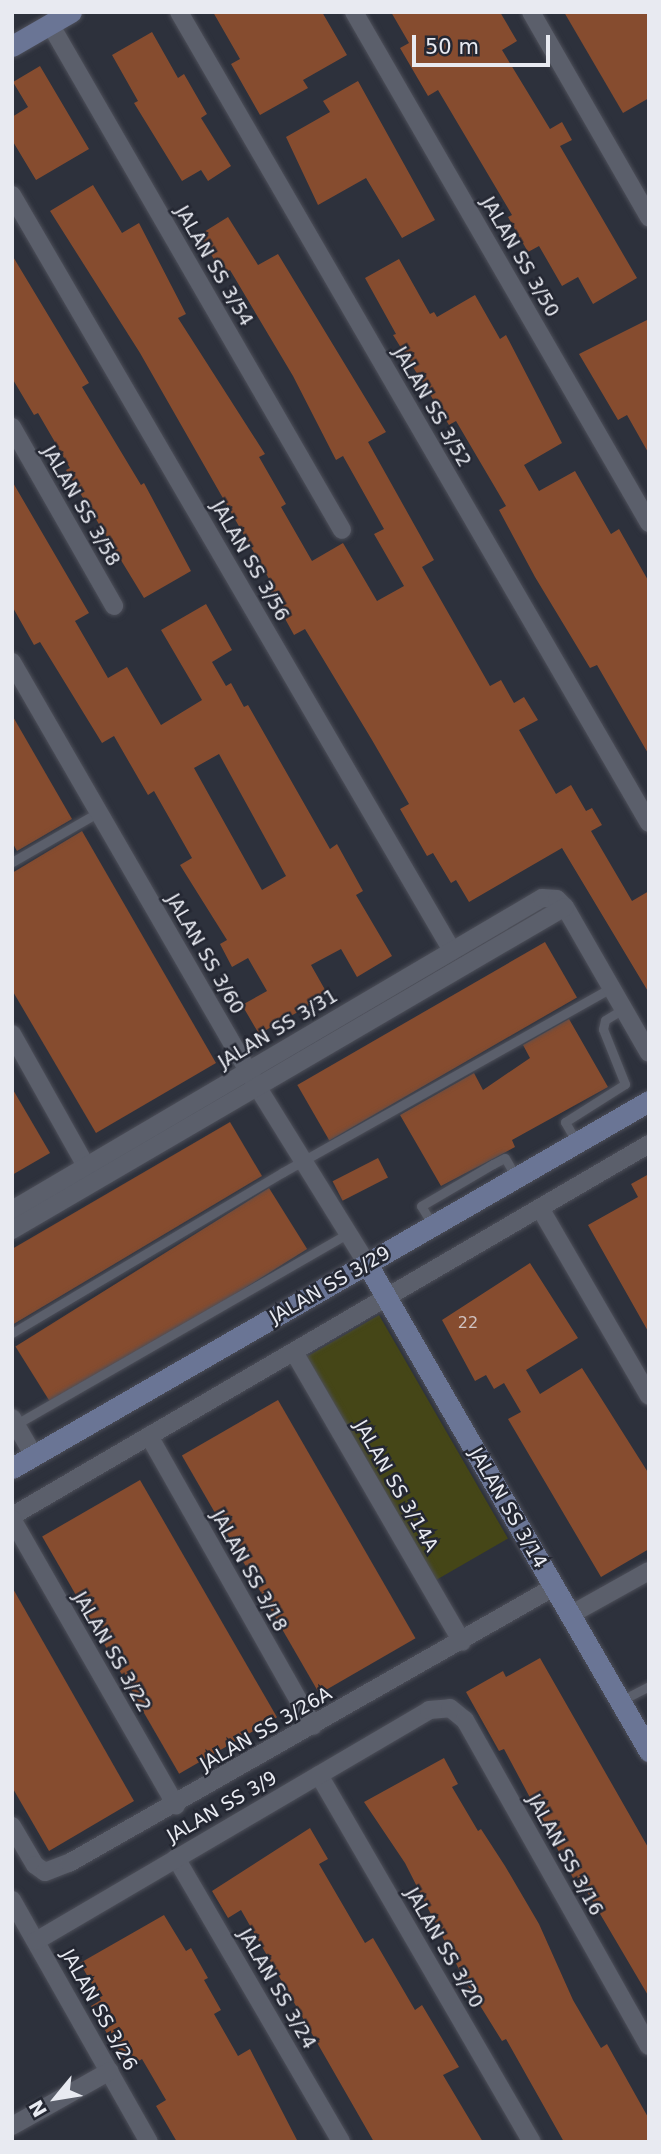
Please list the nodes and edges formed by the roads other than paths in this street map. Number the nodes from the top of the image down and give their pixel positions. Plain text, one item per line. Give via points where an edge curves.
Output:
1 (71, 12) edge
2 (179, 12) edge
3 (354, 12) edge
4 (531, 12) edge
5 (50, 24) junction
6 (12, 46) edge
7 (12, 195) edge
8 (649, 217) edge
9 (12, 427) edge
10 (649, 523) edge
11 (342, 530) dead end
12 (114, 606) dead end
13 (12, 662) edge
14 (99, 812) junction
15 (649, 823) edge
16 (12, 862) edge
17 (565, 907) junction
18 (451, 949) junction
19 (611, 988) junction
20 (623, 1009) junction
21 (12, 1034) edge
22 (649, 1053) edge
23 (248, 1071) junction
24 (258, 1088) junction
25 (649, 1101) edge
26 (577, 1143) junction
27 (649, 1144) edge
28 (304, 1163) junction
29 (86, 1166) junction
30 (540, 1208) junction
31 (12, 1210) edge
32 (12, 1230) edge
33 (348, 1233) junction
34 (367, 1264) junction
35 (386, 1297) junction
36 (12, 1333) edge
37 (294, 1352) junction
38 (649, 1396) edge
39 (13, 1423) edge
40 (149, 1436) junction
41 (34, 1456) junction
42 (12, 1468) edge
43 (12, 1517) edge
44 (649, 1571) edge
45 (554, 1587) junction
46 (570, 1615) junction
47 (462, 1642) junction
48 (649, 1686) edge
49 (620, 1701) junction
50 (429, 1710) joint
51 (313, 1726) junction
52 (649, 1751) edge
53 (319, 1775) junction
54 (176, 1805) junction
55 (12, 1826) edge
56 (176, 1858) junction
57 (12, 1900) edge
58 (36, 1941) junction
59 (649, 2046) edge
60 (110, 2071) junction
61 (12, 2126) edge
62 (149, 2142) edge
63 (341, 2142) edge
64 (532, 2142) edge

1 - 5 street
2 - 15 street, JALAN SS 3/52
3 - 10 street, JALAN SS 3/50
4 - 8 street
5 - 6 street
5 - 11 street, JALAN SS 3/54
7 - 18 street, JALAN SS 3/56
9 - 12 street, JALAN SS 3/58
13 - 14 street, JALAN SS 3/60
14 - 16 lane
14 - 23 street, JALAN SS 3/60
17 - 18 street, JALAN SS 3/31 via 557,899 542,898
17 - 19 street
17 - 24 street, JALAN SS 3/31
18 - 23 street, JALAN SS 3/31
19 - 20 street
19 - 28 lane
20 - 22 street
20 - 26 lane via 605,1020 603,1028 625,1084 565,1122
21 - 29 street
23 - 24 street, JALAN SS 3/60
23 - 29 street, JALAN SS 3/31
24 - 28 street, JALAN SS 3/60
24 - 32 street, JALAN SS 3/31
25 - 26 street, JALAN SS 3/29
26 - 34 street, JALAN SS 3/29
27 - 30 street
28 - 33 street, JALAN SS 3/60
28 - 36 lane
29 - 31 street, JALAN SS 3/31
30 - 35 street
30 - 38 street
33 - 34 street, JALAN SS 3/60
33 - 39 lane
34 - 35 street, JALAN SS 3/14
34 - 41 street, JALAN SS 3/29
35 - 37 street
35 - 45 street, JALAN SS 3/14
37 - 40 street
37 - 47 street, JALAN SS 3/14A
39 - 41 street
40 - 43 street
40 - 51 street, JALAN SS 3/18
41 - 42 street, JALAN SS 3/29
43 - 54 street, JALAN SS 3/22
44 - 46 street
45 - 46 street, JALAN SS 3/14
45 - 47 street, JALAN SS 3/26A
46 - 49 street, JALAN SS 3/14
47 - 51 street, JALAN SS 3/26A
48 - 49 lane
49 - 52 street, JALAN SS 3/14
50 - 53 street, JALAN SS 3/9
50 - 59 street, JALAN SS 3/16 via 450,1708 465,1720
51 - 54 street, JALAN SS 3/26A
53 - 56 street, JALAN SS 3/9
53 - 64 street, JALAN SS 3/20
54 - 55 street, JALAN SS 3/26A via 69,1864 45,1872 35,1865
56 - 58 street, JALAN SS 3/9
56 - 63 street, JALAN SS 3/24
57 - 58 street, JALAN SS 3/26
58 - 60 street, JALAN SS 3/26
60 - 61 street
60 - 62 street, JALAN SS 3/26

